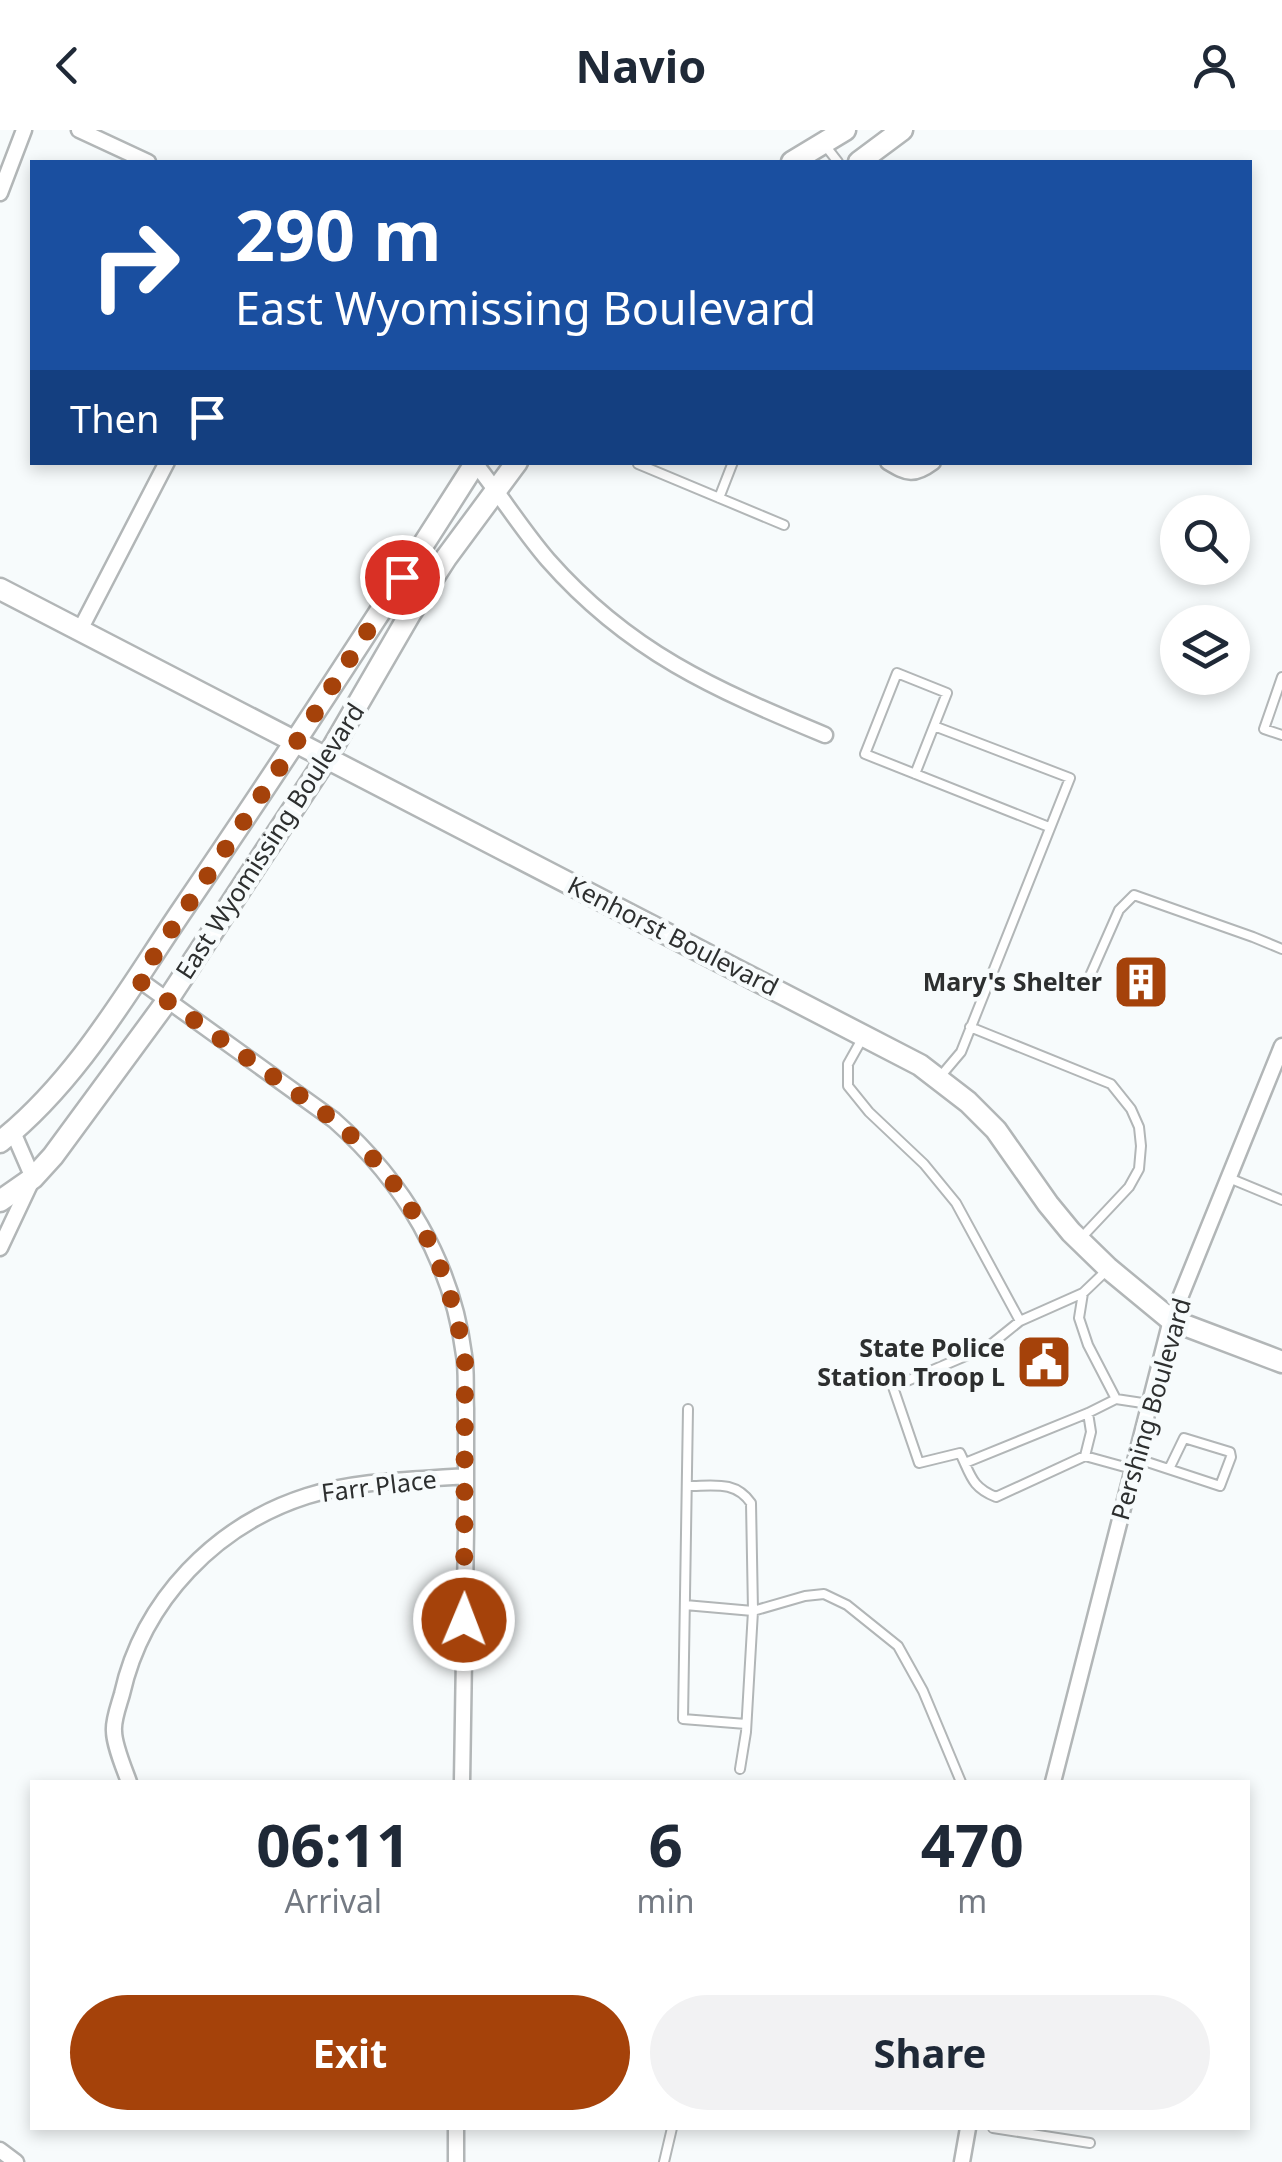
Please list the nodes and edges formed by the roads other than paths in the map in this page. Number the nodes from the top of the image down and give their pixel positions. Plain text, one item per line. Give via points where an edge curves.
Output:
1 (24, 130) edge
2 (79, 130) edge
3 (845, 130) edge
4 (902, 130) edge
5 (824, 144) junction
6 (144, 160) edge
7 (796, 160) edge
8 (836, 160) edge
9 (862, 160) edge
10 (0, 192) edge
11 (165, 465) edge
12 (474, 465) edge
13 (477, 465) edge
14 (515, 465) edge
15 (640, 465) edge
16 (733, 465) edge
17 (893, 465) edge
18 (928, 465) edge
19 (497, 491) junction
20 (719, 498) junction
21 (784, 524) dead end
22 (0, 588) edge
23 (80, 630) junction
24 (1282, 676) edge
25 (934, 726) junction
26 (824, 735) dead end
27 (1282, 735) edge
28 (296, 743) junction
29 (326, 758) junction
30 (916, 774) junction
31 (1050, 827) junction
32 (1282, 949) edge
33 (1089, 978) dead end
34 (138, 980) junction
35 (167, 1001) junction
36 (970, 1027) junction
37 (864, 1035) junction
38 (1282, 1046) edge
39 (939, 1078) junction
40 (7, 1137) edge
41 (33, 1178) junction
42 (1229, 1178) junction
43 (1282, 1200) edge
44 (0, 1201) edge
45 (1080, 1240) junction
46 (0, 1248) edge
47 (1108, 1268) junction
48 (1083, 1293) junction
49 (1172, 1320) junction
50 (1020, 1321) junction
51 (1282, 1362) edge
52 (1116, 1398) junction
53 (1149, 1404) junction
54 (688, 1408) dead end
55 (1088, 1414) junction
56 (1086, 1456) junction
57 (1134, 1463) junction
58 (965, 1464) junction
59 (1169, 1469) junction
60 (466, 1476) junction
61 (687, 1486) junction
62 (685, 1605) junction
63 (753, 1612) junction
64 (746, 1724) junction
65 (740, 1769) dead end
66 (127, 1780) edge
67 (462, 1780) edge
68 (960, 1780) edge
69 (1053, 1780) edge
70 (456, 2130) edge
71 (672, 2130) edge
72 (968, 2130) edge
73 (1005, 2130) edge
74 (1090, 2144) dead end
75 (0, 2150) edge
76 (16, 2162) edge
77 (456, 2162) edge
78 (664, 2162) edge
79 (962, 2162) edge

1 - 10 street
2 - 6 street
3 - 5 street
4 - 9 street
5 - 7 street
5 - 8 lane
11 - 23 street
12 - 28 street, East Wyomissing Boulevard
13 - 19 street
14 - 19 street, East Wyomissing Boulevard
15 - 20 lane
16 - 20 lane
17 - 18 street via 914,473
19 - 26 street via 546,558 631,638 694,677
19 - 29 street, East Wyomissing Boulevard via 410,614
20 - 21 lane
22 - 23 street, Kenhorst Boulevard
23 - 28 street, Kenhorst Boulevard
24 - 27 lane via 1264,729
25 - 30 lane
25 - 30 lane via 947,693 897,673 866,754
25 - 31 lane via 1070,778
28 - 29 street, Kenhorst Boulevard
28 - 34 street, East Wyomissing Boulevard
29 - 35 street, East Wyomissing Boulevard
29 - 37 street, Kenhorst Boulevard
30 - 31 lane
31 - 36 lane
32 - 33 lane via 1134,895 1119,910
34 - 35 street
34 - 40 street, East Wyomissing Boulevard via 78,1062
35 - 41 street, East Wyomissing Boulevard
35 - 60 street via 334,1120 369,1153 417,1217 458,1317
36 - 39 lane via 961,1052
36 - 45 lane via 1111,1084 1131,1108 1142,1146 1139,1169
37 - 39 street, Kenhorst Boulevard
37 - 50 lane via 848,1064 848,1086 956,1203
38 - 42 street, Pershing Boulevard
39 - 45 street, Kenhorst Boulevard via 996,1130
40 - 41 street
41 - 44 street, East Wyomissing Boulevard
41 - 46 street
42 - 43 lane
42 - 49 street, Pershing Boulevard
45 - 47 street, Kenhorst Boulevard
47 - 48 lane
47 - 49 street, Kenhorst Boulevard
48 - 50 lane
48 - 52 lane via 1080,1318 1088,1345
49 - 51 street, Kenhorst Boulevard
49 - 53 street, Pershing Boulevard
50 - 58 lane via 989,1346 893,1387 919,1462 960,1453
52 - 53 lane
52 - 55 lane
53 - 57 street, Pershing Boulevard
54 - 61 lane
55 - 56 lane
55 - 58 lane
56 - 57 lane
56 - 58 lane via 996,1496 982,1491
57 - 59 lane
57 - 69 street, Pershing Boulevard
59 - 59 lane via 1181,1440 1230,1452 1220,1486
60 - 66 street, Farr Place via 304,1497 245,1524 201,1558 162,1602 128,1666 114,1730
60 - 67 street
61 - 62 lane
61 - 63 lane via 732,1486 750,1504
62 - 63 lane
62 - 64 lane via 683,1718
63 - 64 lane
63 - 68 lane via 824,1594 898,1646
64 - 65 lane
70 - 77 street
71 - 78 lane
72 - 79 street
73 - 74 lane
75 - 76 street

